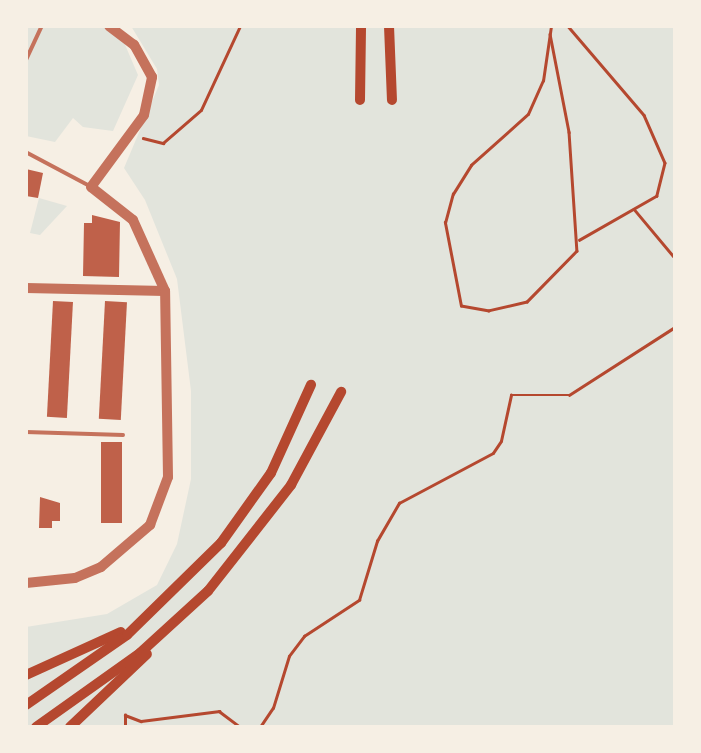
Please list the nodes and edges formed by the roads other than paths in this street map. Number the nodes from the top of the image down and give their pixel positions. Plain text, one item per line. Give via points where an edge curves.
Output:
1 (42, 26) edge
2 (109, 26) edge
3 (361, 26) edge
4 (389, 26) edge
5 (26, 60) edge
6 (360, 100) dead end
7 (392, 100) dead end
8 (26, 152) edge
9 (91, 187) junction
10 (26, 288) edge
11 (165, 291) junction
12 (311, 385) dead end
13 (341, 392) dead end
14 (26, 432) edge
15 (123, 435) dead end
16 (26, 583) edge
17 (208, 592) junction
18 (164, 603) junction
19 (26, 675) edge
20 (26, 705) edge
21 (36, 727) edge
22 (70, 727) edge

1 - 5 lane
2 - 9 street via 134,45 152,77 136,130
3 - 6 main road
4 - 7 main road
8 - 9 lane
9 - 11 street via 133,220
10 - 11 street
11 - 16 street via 168,477 150,525 101,567 75,578
12 - 18 main road via 250,506
13 - 17 main road via 291,485
14 - 15 lane
17 - 21 main road via 140,653
17 - 22 main road
18 - 19 main road via 95,646
18 - 20 main road

